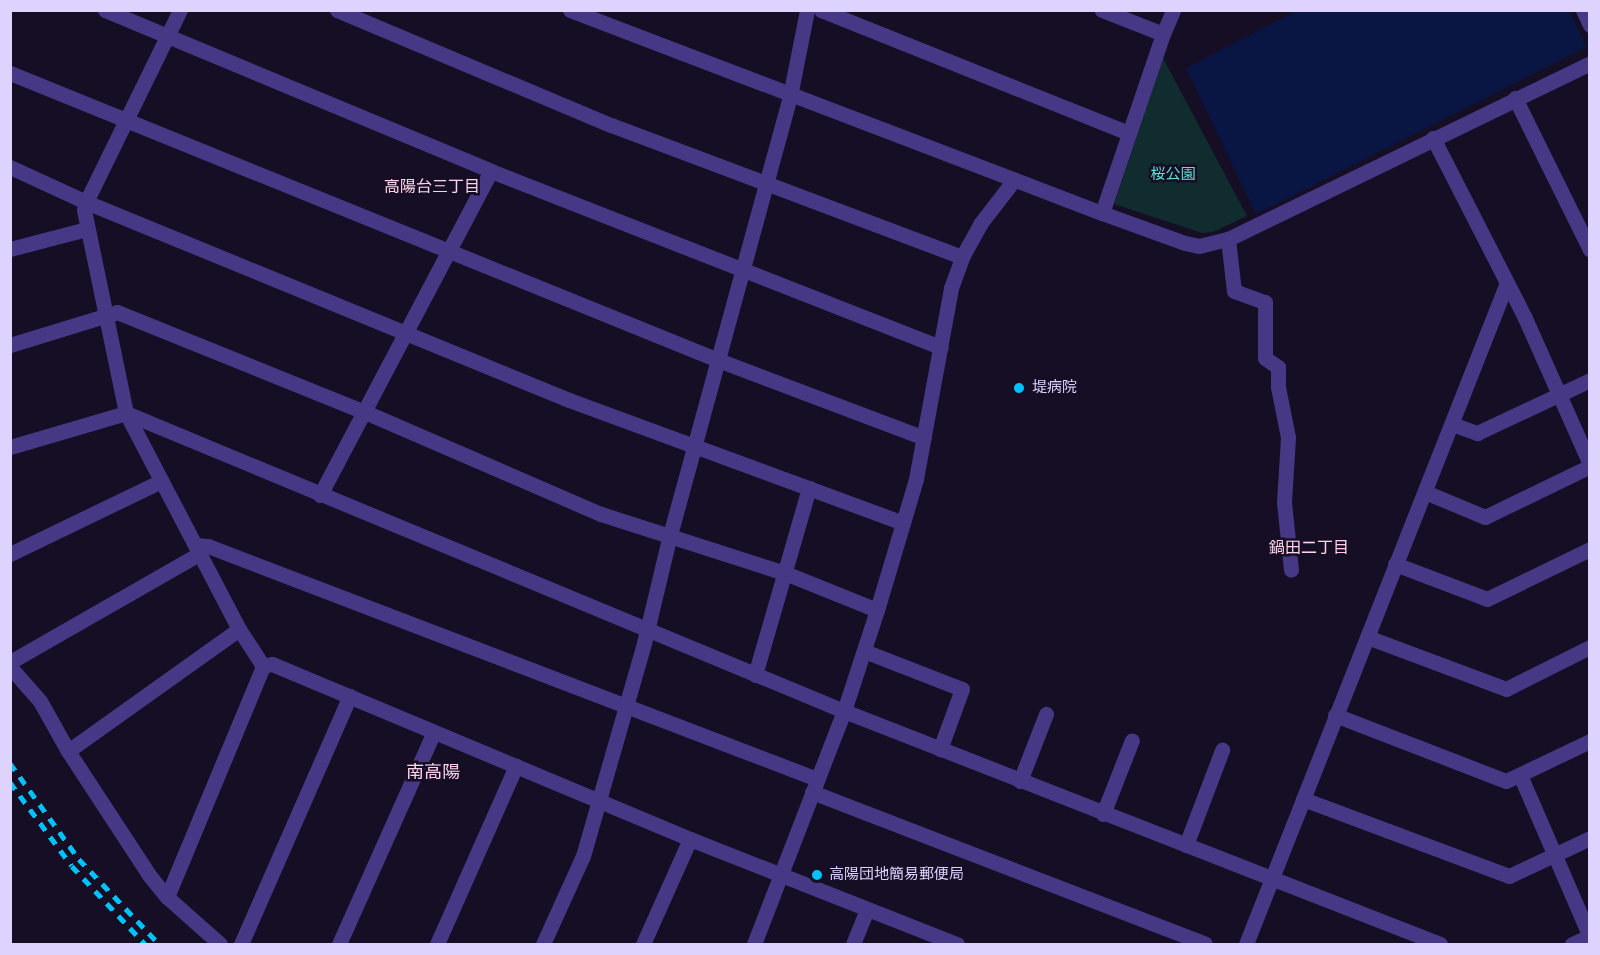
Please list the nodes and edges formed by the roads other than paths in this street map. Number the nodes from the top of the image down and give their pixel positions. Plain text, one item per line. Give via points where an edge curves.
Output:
1 (105, 10) edge
2 (180, 10) edge
3 (337, 10) edge
4 (570, 10) edge
5 (807, 10) edge
6 (822, 10) edge
7 (1102, 10) edge
8 (1173, 10) edge
9 (1583, 10) edge
10 (1590, 25) edge
11 (1163, 34) junction
12 (167, 38) junction
13 (1590, 63) edge
14 (10, 73) edge
15 (790, 96) junction
16 (1515, 98) junction
17 (126, 122) junction
18 (1129, 133) junction
19 (1433, 138) junction
20 (10, 167) edge
21 (491, 171) junction
22 (1014, 180) junction
23 (766, 184) junction
24 (86, 202) junction
25 (1102, 213) junction
26 (87, 229) junction
27 (1228, 239) junction
28 (10, 249) edge
29 (1590, 250) edge
30 (448, 252) junction
31 (963, 257) junction
32 (742, 272) junction
33 (1506, 285) junction
34 (106, 316) junction
35 (405, 331) junction
36 (10, 345) edge
37 (941, 347) junction
38 (718, 360) junction
39 (1590, 380) edge
40 (1559, 394) junction
41 (365, 412) junction
42 (126, 413) junction
43 (1452, 423) junction
44 (924, 438) junction
45 (10, 447) edge
46 (694, 448) junction
47 (1590, 465) edge
48 (161, 481) junction
49 (809, 488) junction
50 (1425, 492) junction
51 (320, 495) junction
52 (903, 523) junction
53 (670, 535) junction
54 (198, 549) junction
55 (1590, 549) edge
56 (10, 554) edge
57 (1395, 564) junction
58 (1291, 570) dead end
59 (785, 573) junction
60 (878, 610) junction
61 (239, 629) junction
62 (646, 630) junction
63 (1366, 637) junction
64 (1590, 647) edge
65 (864, 651) junction
66 (10, 662) edge
67 (263, 666) junction
68 (10, 667) edge
69 (755, 675) junction
70 (350, 696) junction
71 (625, 705) junction
72 (844, 711) junction
73 (1046, 714) dead end
74 (1335, 715) junction
75 (434, 732) junction
76 (1132, 740) dead end
77 (1590, 741) edge
78 (940, 749) junction
79 (1222, 750) dead end
80 (68, 751) junction
81 (516, 766) junction
82 (1520, 775) junction
83 (1020, 781) junction
84 (814, 786) junction
85 (1303, 799) junction
86 (599, 801) junction
87 (1103, 814) junction
88 (1590, 838) edge
89 (690, 839) junction
90 (1186, 845) junction
91 (1554, 855) junction
92 (779, 875) junction
93 (1271, 880) junction
94 (167, 897) junction
95 (867, 910) junction
96 (1589, 936) edge
97 (220, 945) edge
98 (241, 945) edge
99 (339, 945) edge
100 (438, 945) edge
101 (543, 945) edge
102 (643, 945) edge
103 (754, 945) edge
104 (853, 945) edge
105 (957, 945) edge
106 (1205, 945) edge
107 (1246, 945) edge
108 (1440, 945) edge
109 (1572, 945) edge

1 - 12 street
2 - 12 street
3 - 23 street via 611,125
4 - 15 street
5 - 15 street
6 - 18 street
7 - 11 street
8 - 11 street
9 - 10 street
11 - 18 street
12 - 17 street
12 - 21 street
13 - 16 street
14 - 17 street
15 - 22 street
15 - 23 street
16 - 19 street
16 - 29 street
17 - 24 street
17 - 30 street
18 - 25 street
19 - 27 street
19 - 33 street
20 - 24 street
21 - 30 street
21 - 32 street
22 - 25 street
22 - 31 street via 980,224
23 - 31 street
23 - 32 street
24 - 26 street
24 - 35 street
25 - 27 street via 1199,246
26 - 28 street
26 - 34 street
27 - 58 street via 1234,291 1265,302 1265,358 1278,367 1288,437 1284,502
30 - 35 street
30 - 38 street
31 - 37 street via 951,288
32 - 37 street
32 - 38 street
33 - 40 street
33 - 43 street
34 - 36 street
34 - 41 street via 117,312
34 - 42 street
35 - 41 street
35 - 46 street
37 - 44 street
38 - 44 street
38 - 46 street
39 - 40 street
40 - 43 street via 1477,433
40 - 47 street
41 - 51 street
41 - 53 street via 601,514
42 - 45 street
42 - 48 street
42 - 51 street
43 - 50 street
44 - 52 street
46 - 49 street
46 - 53 street
47 - 50 street via 1485,517
48 - 54 street
48 - 56 street
49 - 52 street
49 - 59 street
50 - 57 street
51 - 62 street
52 - 60 street
53 - 59 street
53 - 62 street
54 - 61 street
54 - 66 street
54 - 71 street via 208,546
55 - 57 street via 1487,599
57 - 63 street
59 - 60 street
59 - 69 street
60 - 65 street
61 - 67 street
61 - 80 street
62 - 69 street
62 - 71 street
63 - 64 street via 1506,689
63 - 74 street
65 - 72 street
65 - 78 street via 962,689
67 - 70 street via 272,664
67 - 94 street
68 - 80 street via 40,701
69 - 72 street
70 - 75 street
70 - 98 street
71 - 84 street
71 - 86 street
72 - 78 street
72 - 84 street
73 - 83 street
74 - 82 street via 1506,781
74 - 85 street
75 - 81 street
75 - 99 street
76 - 87 street
77 - 82 street
78 - 83 street
79 - 90 street
80 - 94 street via 149,876
81 - 86 street
81 - 100 street
82 - 91 street
83 - 87 street
84 - 92 street
84 - 106 street
85 - 91 street via 1509,876
85 - 93 street
86 - 89 street
86 - 101 street via 583,856
87 - 90 street
88 - 91 street
89 - 92 street
89 - 102 street
90 - 93 street
91 - 96 street
92 - 95 street
92 - 103 street
93 - 107 street
93 - 108 street
94 - 97 street
95 - 104 street
95 - 105 street
96 - 109 street

